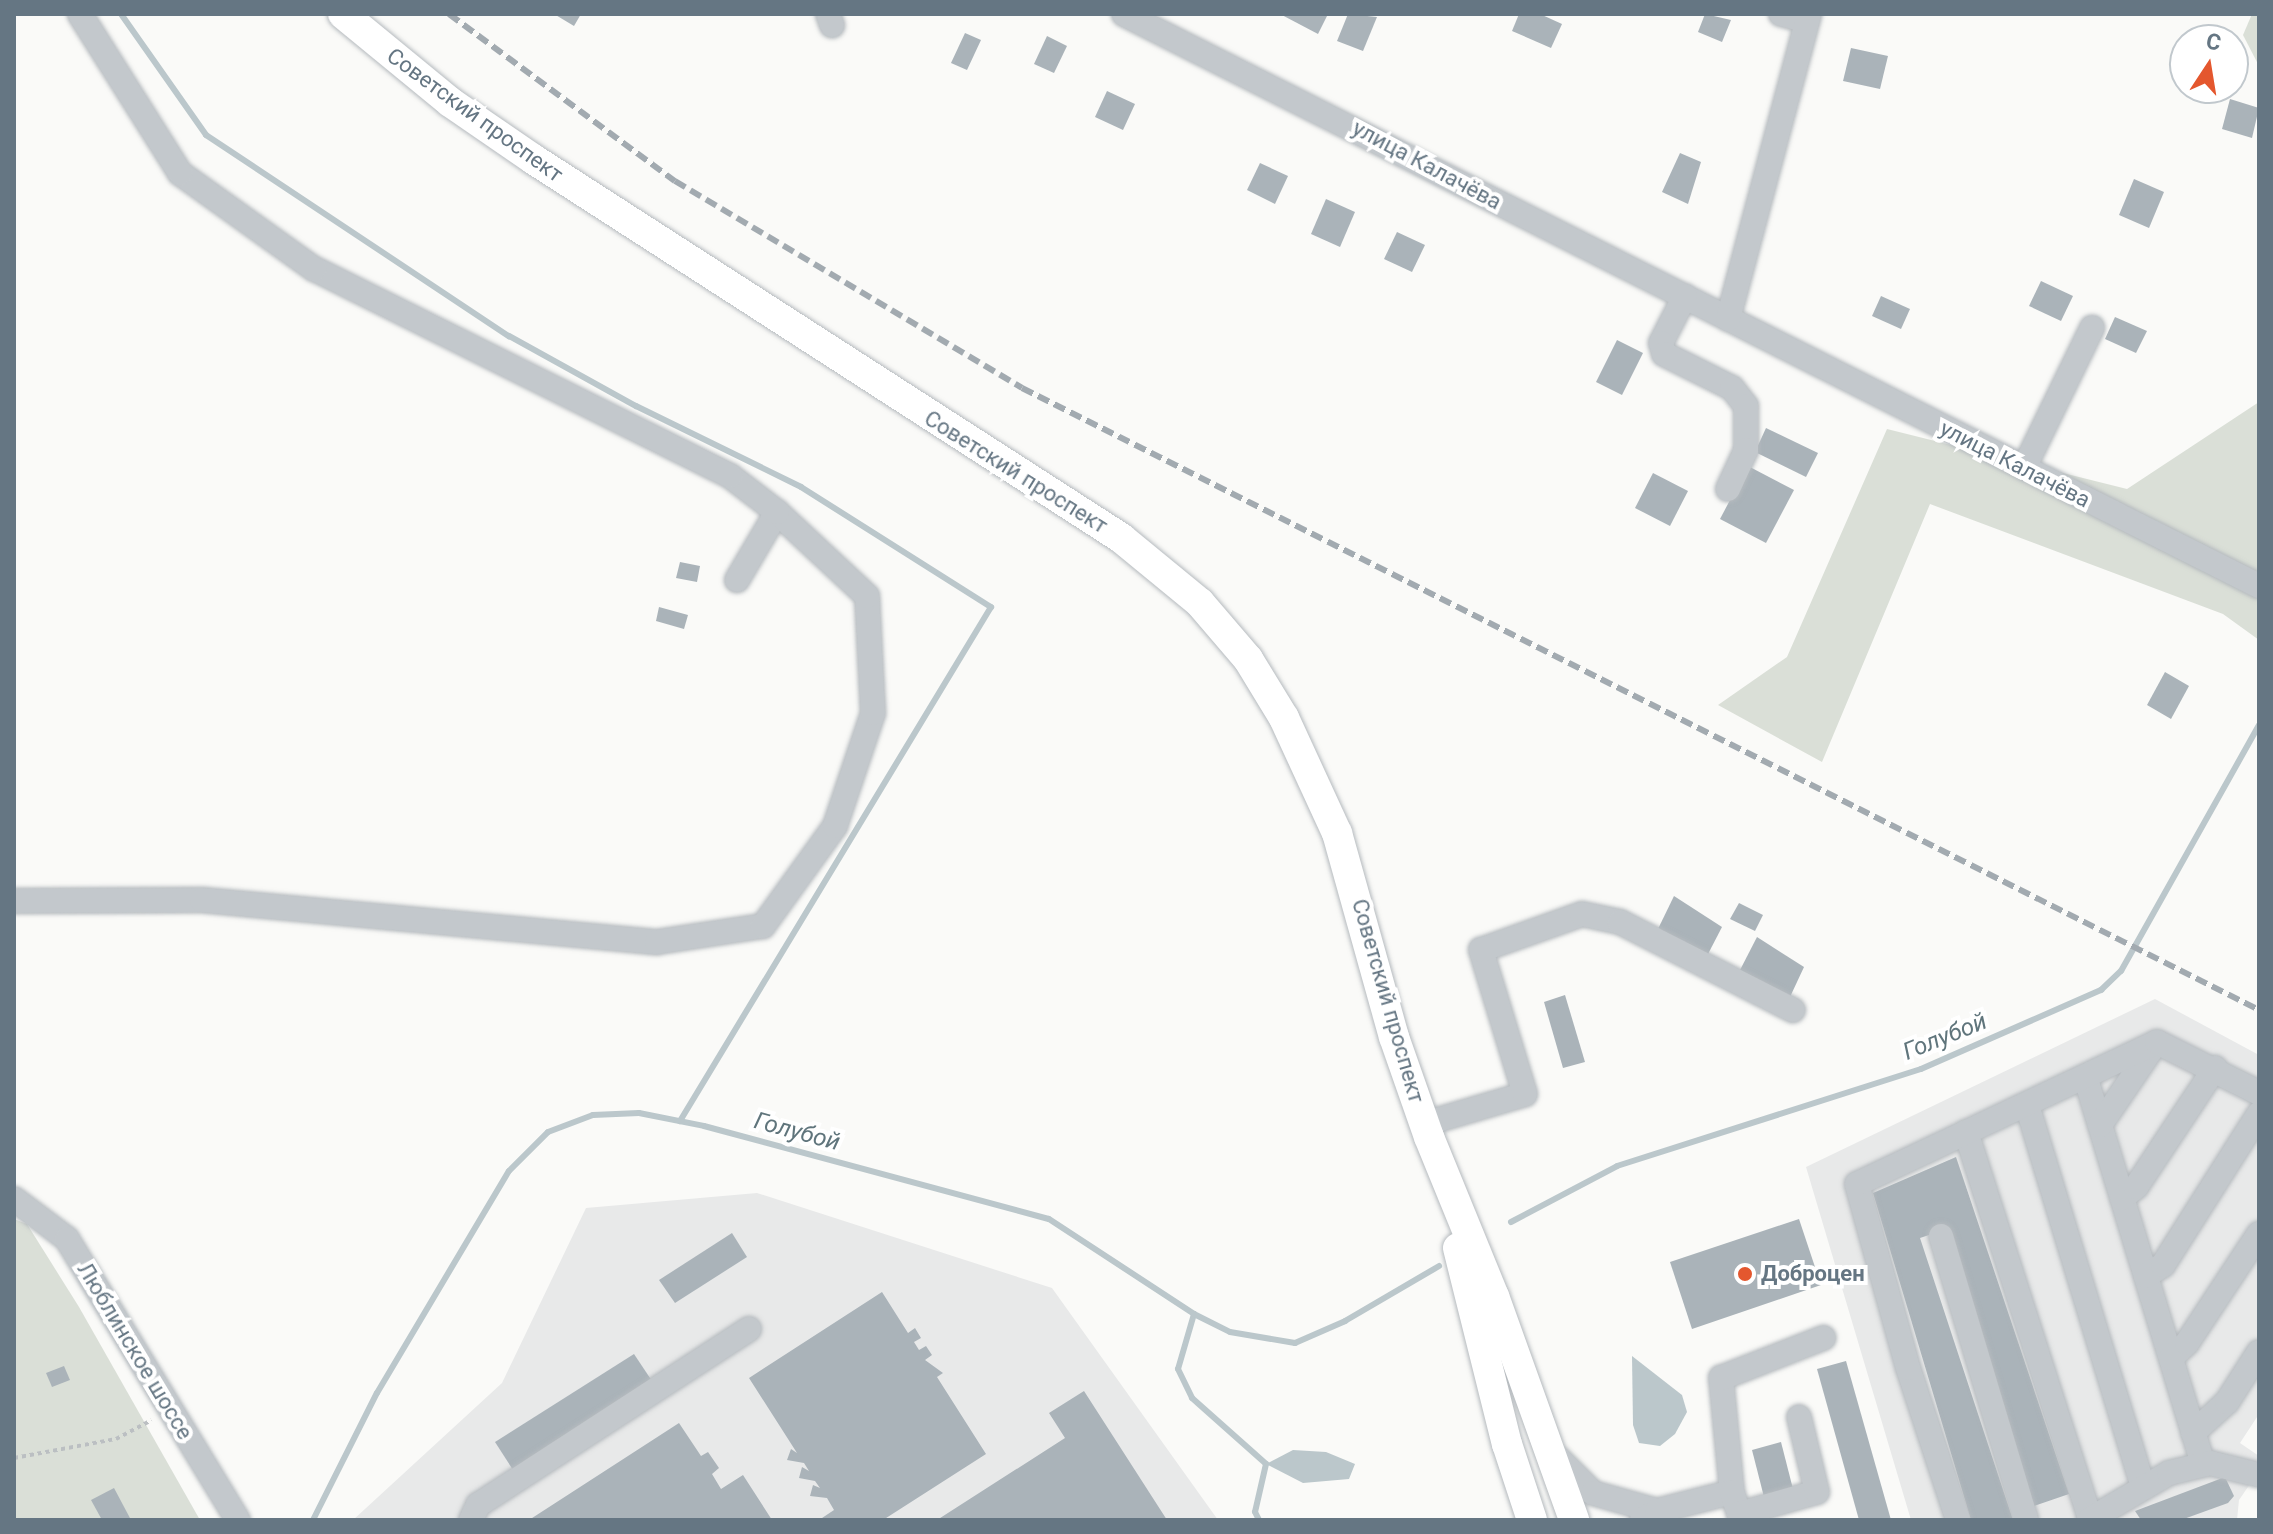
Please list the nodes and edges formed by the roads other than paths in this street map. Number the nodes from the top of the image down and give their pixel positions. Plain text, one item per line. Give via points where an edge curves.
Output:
1 (80, 14) edge
2 (343, 14) edge
3 (1124, 14) edge
4 (1781, 14) edge
5 (1808, 17) edge
6 (1685, 296) junction
7 (1728, 319) junction
8 (2092, 328) dead end
9 (2024, 468) junction
10 (1728, 489) dead end
11 (777, 512) junction
12 (737, 580) dead end
13 (2259, 586) edge
14 (14, 901) edge
15 (1793, 1010) dead end
16 (2157, 1042) junction
17 (2215, 1068) junction
18 (2086, 1079) junction
19 (2259, 1093) edge
20 (2027, 1105) junction
21 (2259, 1114) edge
22 (2100, 1125) junction
23 (1427, 1131) junction
24 (1966, 1132) junction
25 (2122, 1198) junction
26 (14, 1199) edge
27 (2259, 1234) edge
28 (1941, 1236) dead end
29 (2146, 1276) junction
30 (749, 1329) dead end
31 (1823, 1338) dead end
32 (2259, 1352) edge
33 (2171, 1358) junction
34 (1799, 1417) dead end
35 (2193, 1433) junction
36 (1549, 1448) junction
37 (2203, 1465) junction
38 (2259, 1475) edge
39 (2143, 1486) junction
40 (1732, 1492) junction
41 (1649, 1516) edge
42 (238, 1520) edge
43 (471, 1520) edge
44 (1532, 1520) edge
45 (1574, 1520) edge
46 (1958, 1520) edge
47 (2026, 1520) edge
48 (2090, 1520) edge

1 - 11 street via 180,173 314,269 730,476
2 - 23 main road, Советский проспект via 461,110 1065,501 1200,603 1248,659 1284,718 1337,833
3 - 6 street, улица Калачёва
4 - 5 street
5 - 7 street
6 - 7 street, улица Калачёва
6 - 10 street via 1661,343 1664,354 1732,388 1746,406 1746,450
7 - 9 street, улица Калачёва
8 - 9 street
9 - 13 street, улица Калачёва
11 - 12 street
11 - 14 street via 867,596 873,713 835,826 763,926 657,942 202,900
15 - 23 street via 1620,922 1582,914 1481,950 1525,1094
16 - 17 street
16 - 18 street
16 - 22 street
17 - 19 street
17 - 25 street via 2136,1187
18 - 20 street
18 - 22 street
20 - 24 street
20 - 39 street
21 - 29 street via 2163,1265
22 - 25 street
23 - 36 main road, Советский проспект
23 - 44 main road, Советский проспект via 1507,1444
24 - 46 street via 1857,1184 1908,1368
24 - 48 street
25 - 29 street
26 - 42 street, Люблинское шоссе via 67,1239
27 - 33 street via 2187,1343
28 - 47 street
29 - 33 street
30 - 43 street via 478,1505
31 - 40 street via 1721,1378
32 - 35 street via 2227,1402
33 - 35 street
34 - 40 street via 1817,1492 1739,1514
35 - 37 street
36 - 41 street via 1593,1493
36 - 45 main road, Советский проспект
37 - 38 street via 2230,1465
37 - 39 street
39 - 48 street
40 - 41 street

